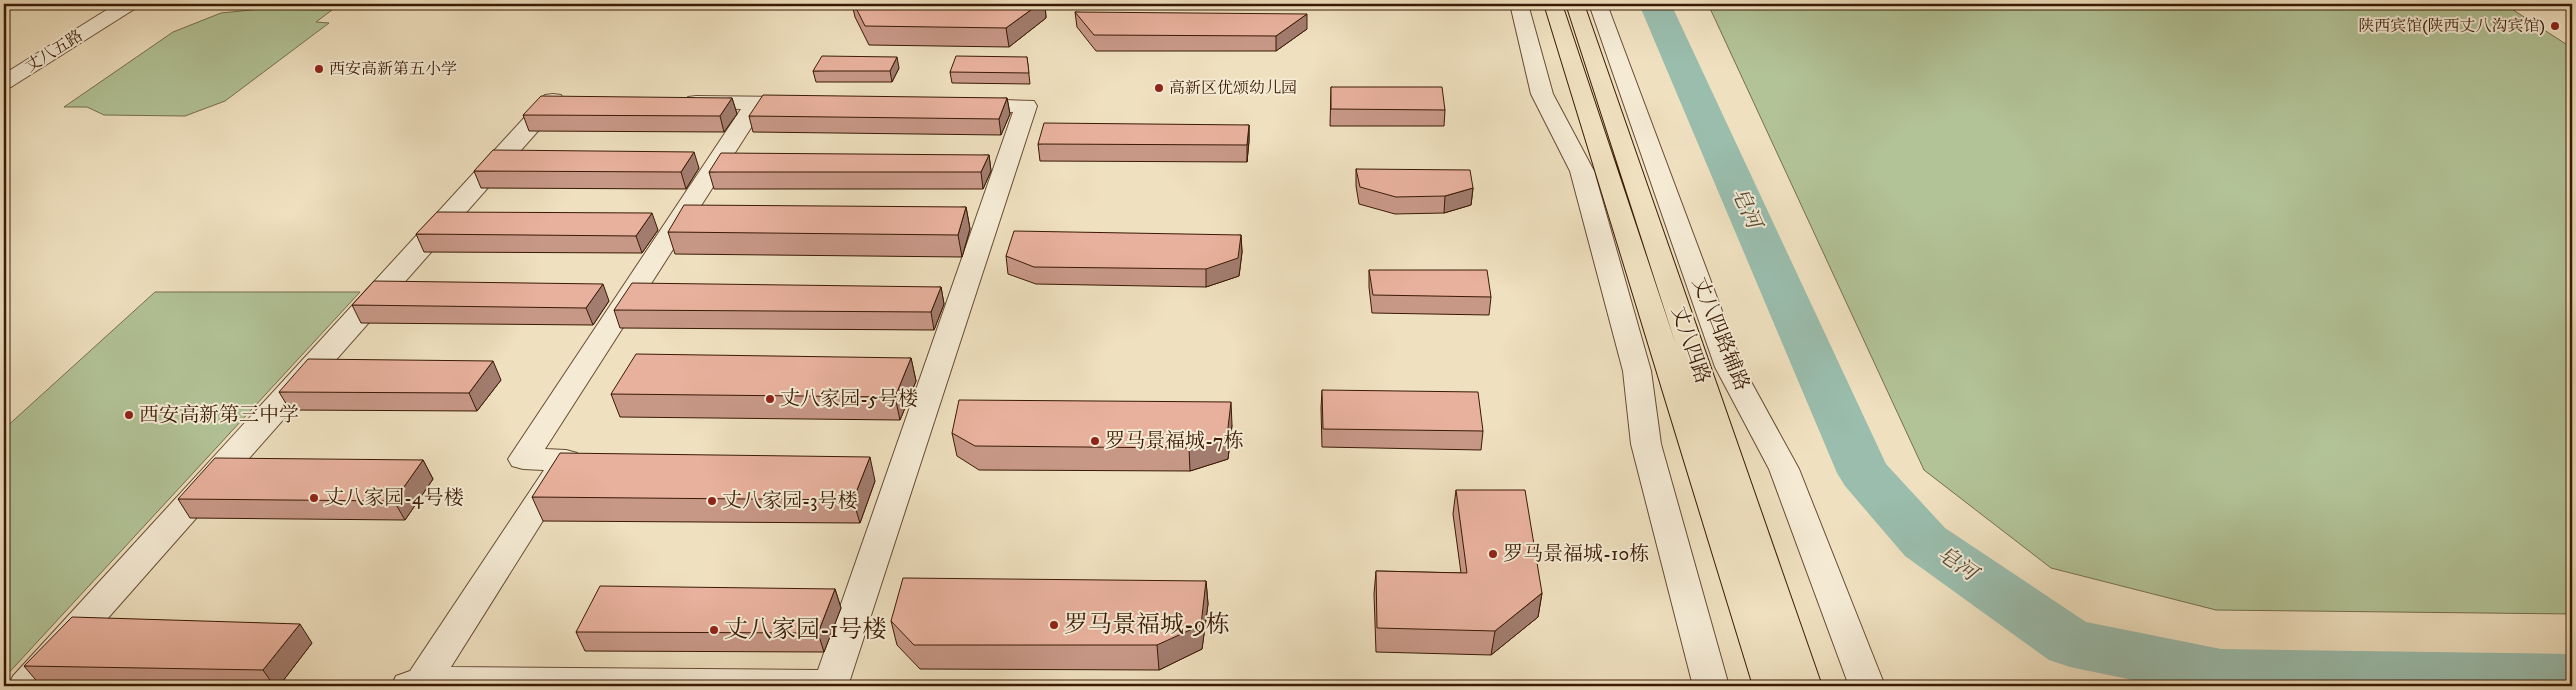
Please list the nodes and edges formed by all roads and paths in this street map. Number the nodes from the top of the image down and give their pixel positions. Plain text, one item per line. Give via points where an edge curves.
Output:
1 (110, 4) edge
2 (129, 4) edge
3 (1519, 4) edge
4 (1553, 4) edge
5 (1576, 4) edge
6 (1598, 4) edge
7 (4, 70) edge
8 (4, 83) edge
9 (582, 101) edge
10 (669, 102) edge
11 (756, 103) junction
12 (826, 104) edge
13 (946, 105) edge
14 (415, 684) edge
15 (26, 686) edge
16 (1711, 686) edge
17 (1771, 686) edge
18 (1804, 686) edge
19 (1867, 686) edge

1 - 7 street, 丈八五路
2 - 8 street, 丈八五路
3 - 16 street via 1542,94 1582,171 1637,371 1646,444
4 - 17 main road, 丈八四路
5 - 18 main road, 丈八四路
6 - 19 street, 丈八四路辅路 via 1729,368 1784,469
9 - 15 street via 553,100
10 - 11 street
11 - 12 street
11 - 14 street via 523,459 566,460
13 - 14 street via 1026,106 831,685

